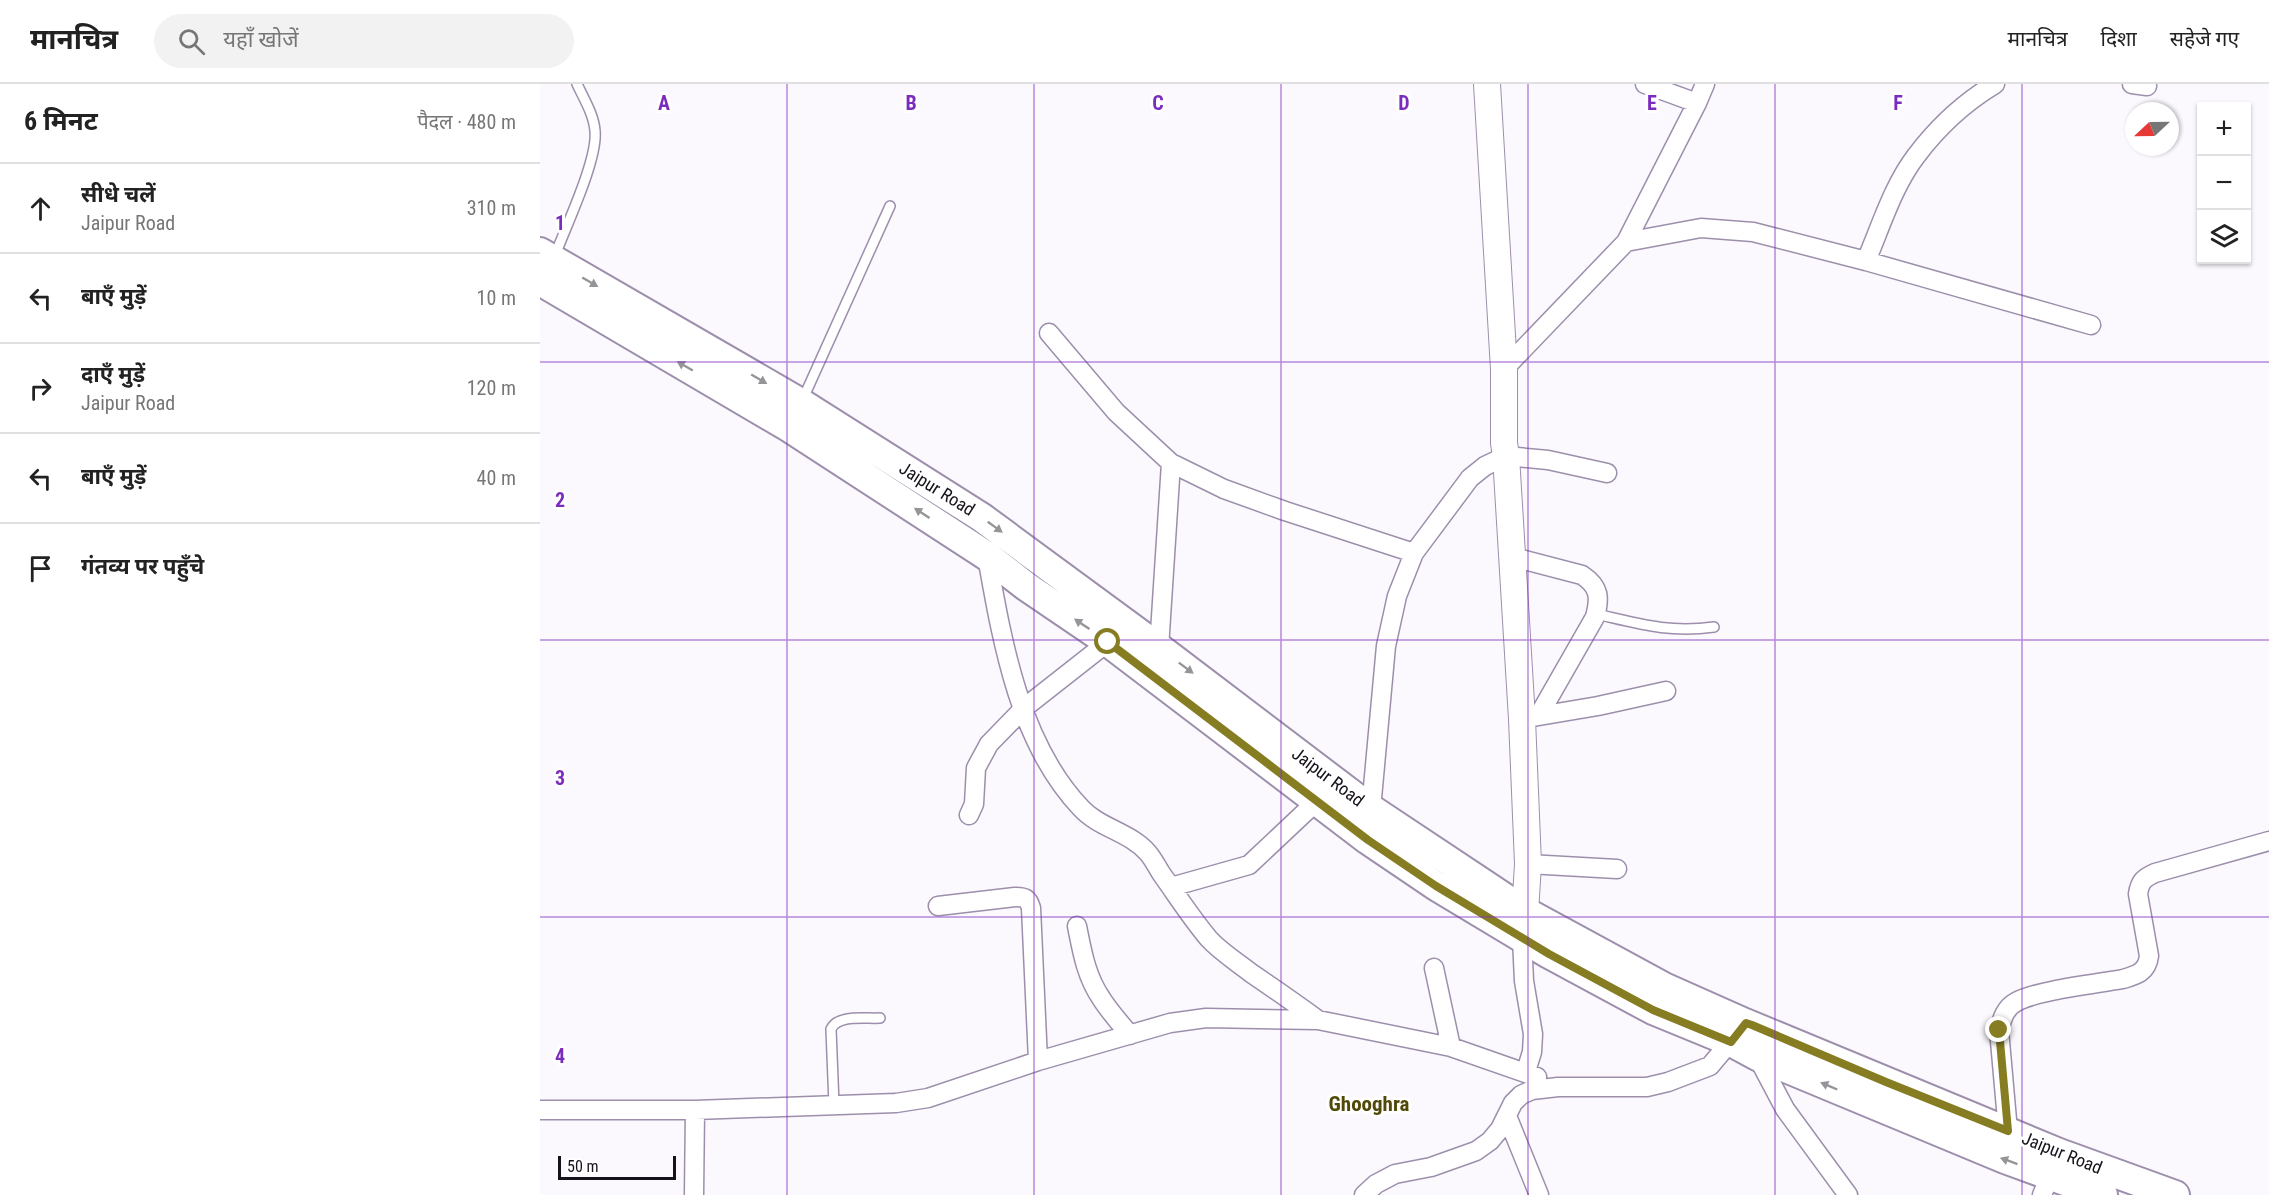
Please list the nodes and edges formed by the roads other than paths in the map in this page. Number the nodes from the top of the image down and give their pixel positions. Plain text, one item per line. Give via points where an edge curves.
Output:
1 (577, 84) edge
2 (1487, 84) edge
3 (1645, 84) edge
4 (1705, 84) edge
5 (1995, 84) edge
6 (1697, 103) junction
7 (890, 206) dead end
8 (1626, 242) junction
9 (1866, 261) junction
10 (543, 272) edge
11 (2091, 325) dead end
12 (1049, 333) dead end
13 (1504, 369) junction
14 (796, 415) junction
15 (1506, 456) junction
16 (1171, 463) junction
17 (1607, 473) dead end
18 (1414, 553) junction
19 (987, 556) junction
20 (1512, 556) junction
21 (1596, 614) junction
22 (1714, 627) dead end
23 (1135, 646) junction
24 (1666, 691) dead end
25 (1024, 708) junction
26 (1530, 717) junction
27 (1317, 801) junction
28 (1371, 808) junction
29 (969, 815) dead end
30 (2269, 842) edge
31 (1528, 864) junction
32 (1617, 868) dead end
33 (1171, 888) junction
34 (938, 906) dead end
35 (1524, 925) junction
36 (1077, 926) dead end
37 (1434, 968) dead end
38 (880, 1018) dead end
39 (1318, 1020) junction
40 (1738, 1032) junction
41 (1130, 1035) junction
42 (1451, 1047) junction
43 (1757, 1056) junction
44 (1038, 1061) junction
45 (1526, 1071) junction
46 (1558, 1087) junction
47 (834, 1105) junction
48 (540, 1110) edge
49 (695, 1110) junction
50 (1508, 1116) junction
51 (2008, 1131) junction
52 (2050, 1175) edge
53 (694, 1195) edge
54 (1364, 1195) edge
55 (1539, 1195) edge
56 (1848, 1195) edge
57 (2103, 1195) edge
58 (2175, 1195) edge

1 - 10 lane via 593,119 595,145 585,180
2 - 13 street
3 - 6 street
4 - 6 street
5 - 9 street via 1959,110 1915,156 1897,187
6 - 8 street
7 - 14 lane
8 - 9 street via 1701,228 1722,228 1753,232
8 - 13 street
9 - 11 street
10 - 14 main road, Jaipur Road
12 - 16 street via 1116,412
13 - 15 street
19 -> 14 main road, Jaipur Road
14 -> 23 main road, Jaipur Road via 981,517
15 - 17 street
15 - 18 street via 1470,478
15 - 20 street
16 - 18 street via 1224,489
16 - 23 street
18 - 28 street via 1397,596 1386,646
23 -> 19 main road, Jaipur Road via 1027,587
19 - 25 street via 1000,630
20 - 21 street via 1582,575 1597,589 1600,600
20 - 26 street
21 - 22 lane via 1654,627
21 - 26 street
23 - 25 street
23 - 27 main road, Jaipur Road
23 -> 28 main road, Jaipur Road
24 - 26 street
25 - 29 street via 980,757
25 - 33 street via 1042,753 1082,810 1148,853
26 - 31 street
27 - 33 street via 1249,865
27 - 35 main road, Jaipur Road via 1436,886
28 - 35 main road, Jaipur Road
30 - 51 street via 2145,877 2138,894 2149,956 2143,971 2123,979 2032,996 2014,1003 2003,1014 1999,1030
31 - 32 street
31 - 35 street
33 - 39 street via 1210,941
34 - 44 street via 1015,897 1029,900
35 - 40 main road, Jaipur Road via 1653,1010
35 - 45 street via 1524,981 1533,1034
36 - 41 street via 1093,984
37 - 42 street
38 - 47 lane via 843,1020 833,1025
39 - 41 street via 1206,1018
39 - 42 street
40 - 43 main road, Jaipur Road
40 - 46 street via 1710,1066 1668,1082 1647,1087
40 - 51 main road, Jaipur Road
41 - 44 street
42 - 45 street
52 -> 43 main road, Jaipur Road via 2005,1160
43 - 56 street via 1785,1109
44 - 47 street via 928,1098
45 - 46 street
46 - 50 street via 1521,1095
47 - 49 street
48 - 49 street
49 - 53 street
50 - 54 street via 1490,1141 1476,1151 1431,1167 1395,1174
50 - 55 street
51 - 52 main road, Jaipur Road
52 - 57 main road, Jaipur Road
52 - 58 main road, Jaipur Road

